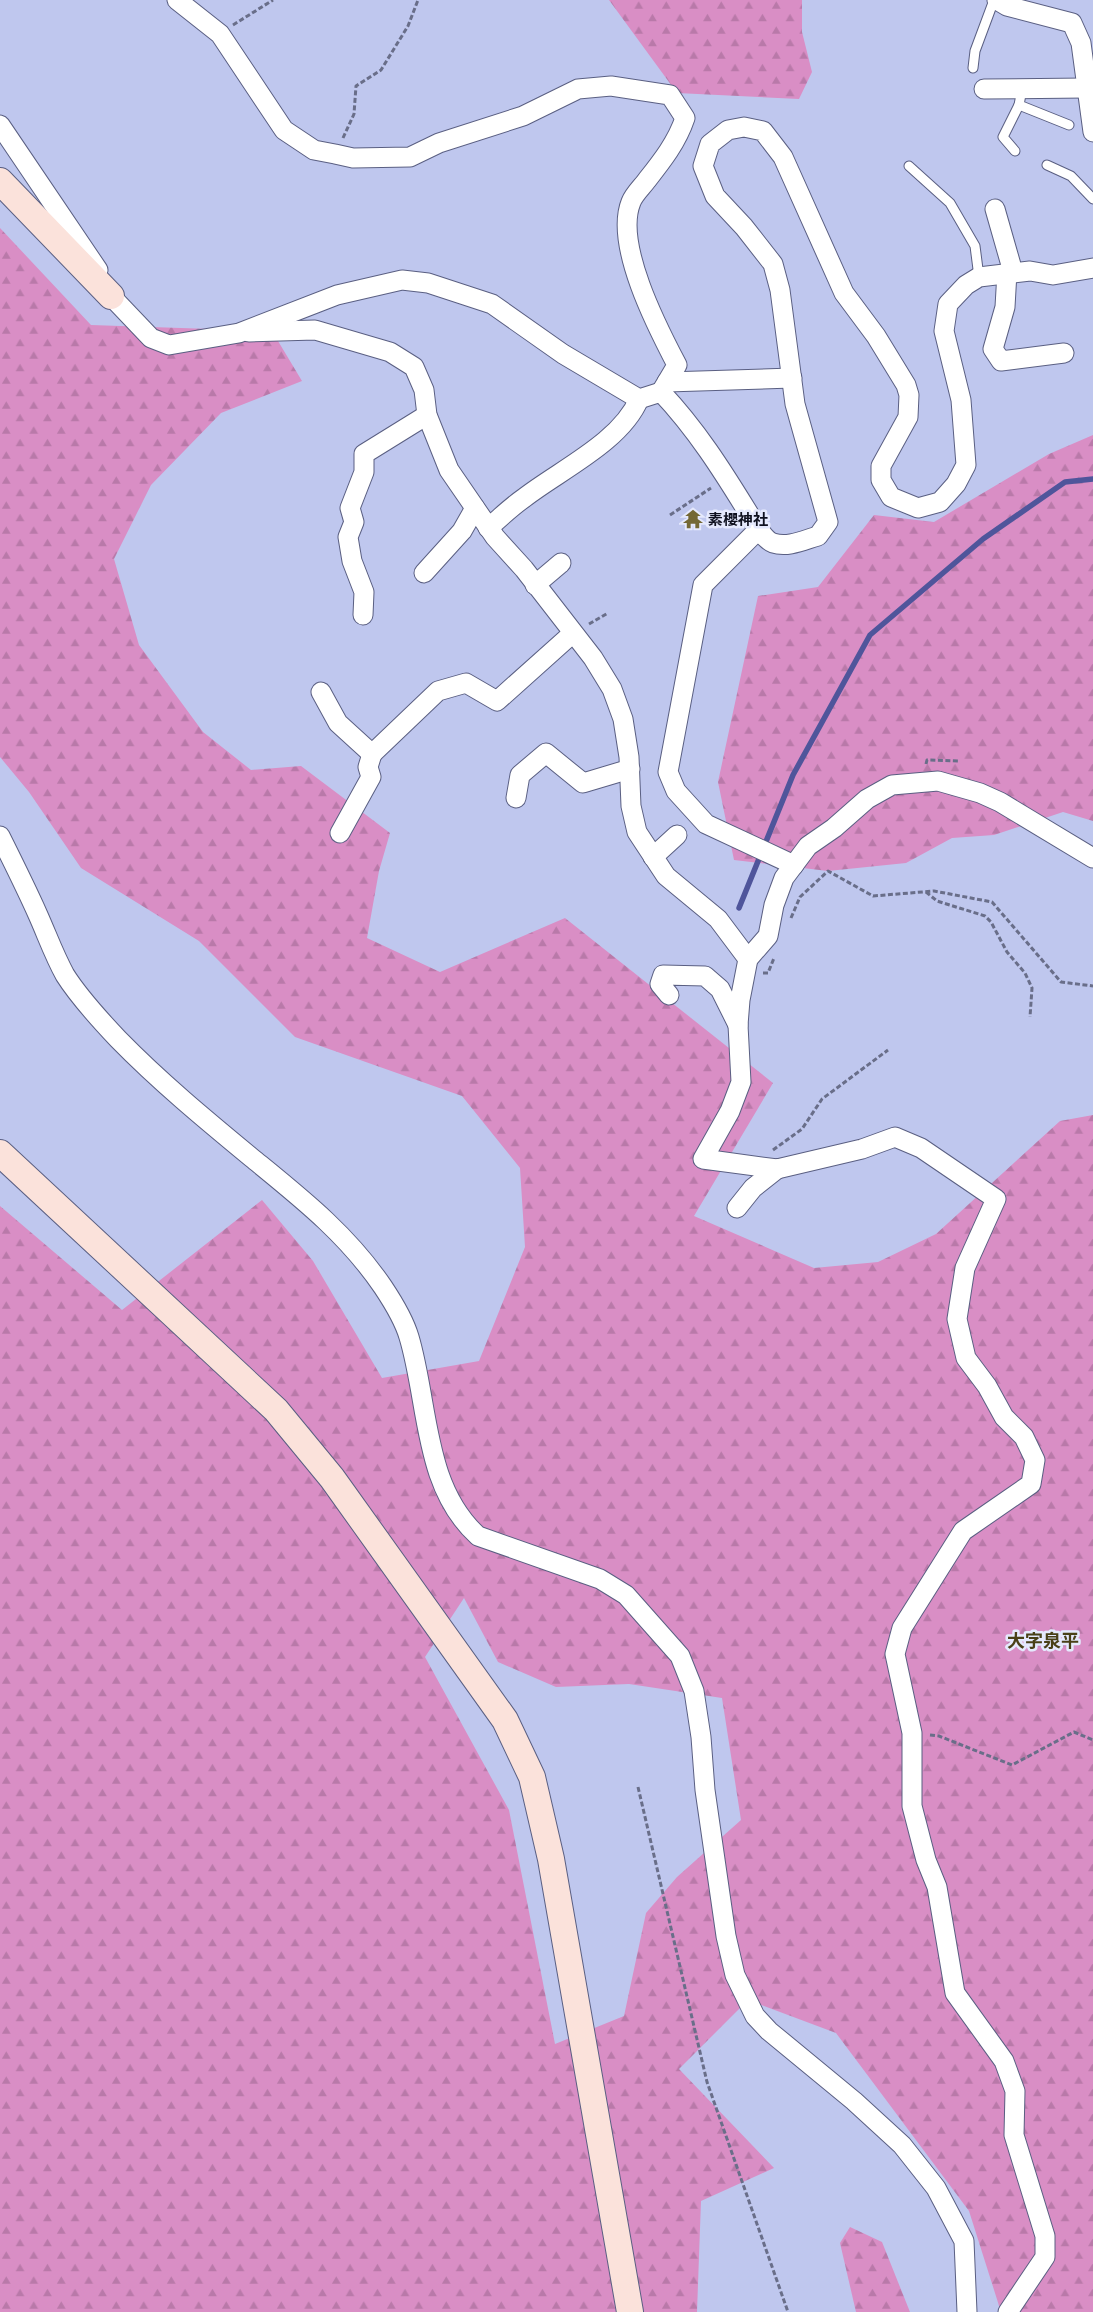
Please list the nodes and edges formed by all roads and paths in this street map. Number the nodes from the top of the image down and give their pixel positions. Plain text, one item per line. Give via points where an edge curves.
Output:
1 (177, 0) edge
2 (272, 0) edge
3 (418, 0) edge
4 (996, 0) edge
5 (220, 34) junction
6 (973, 68) dead end
7 (1086, 88) junction
8 (984, 89) dead end
9 (1020, 97) junction
10 (0, 124) edge
11 (1068, 125) dead end
12 (1093, 132) edge
13 (1015, 151) dead end
14 (335, 154) junction
15 (1047, 165) dead end
16 (909, 166) dead end
17 (0, 181) edge
18 (1093, 199) edge
19 (995, 209) dead end
20 (1093, 268) edge
21 (1010, 272) junction
22 (980, 276) junction
23 (107, 292) junction
24 (239, 333) junction
25 (1064, 353) dead end
26 (792, 378) junction
27 (664, 387) junction
28 (640, 400) junction
29 (427, 415) junction
30 (726, 477) junction
31 (474, 508) junction
32 (670, 516) dead end
33 (488, 528) junction
34 (759, 528) junction
35 (561, 563) dead end
36 (424, 573) dead end
37 (536, 585) junction
38 (363, 614) dead end
39 (574, 633) junction
40 (321, 692) dead end
41 (372, 754) junction
42 (630, 769) junction
43 (516, 798) dead end
44 (340, 832) dead end
45 (677, 835) dead end
46 (0, 836) edge
47 (653, 857) junction
48 (1093, 858) edge
49 (794, 865) junction
50 (926, 892) junction
51 (789, 922) dead end
52 (775, 956) dead end
53 (747, 967) junction
54 (1093, 986) edge
55 (669, 995) dead end
56 (1030, 1017) dead end
57 (738, 1025) junction
58 (888, 1050) dead end
59 (0, 1153) edge
60 (753, 1166) junction
61 (777, 1169) junction
62 (737, 1208) dead end
63 (912, 1733) junction
64 (1093, 1740) edge
65 (638, 1787) dead end
66 (630, 2312) edge
67 (788, 2312) edge
68 (967, 2312) edge
69 (1008, 2312) edge

1 - 5 street
2 - 5 path
3 - 14 path via 408,26 381,70 356,86 354,114
4 - 6 lane via 975,51
4 - 7 street via 1007,6 1072,23 1081,43
5 - 14 street via 284,130 314,150
7 - 9 street
7 - 12 street
8 - 9 street
9 - 11 lane
9 - 13 lane via 1003,137
10 - 23 street via 99,271
14 - 27 street via 353,158 410,157 439,143 522,116 578,89 611,86 670,95 685,118 680,133 631,202 627,227 629,251 656,326 677,365
15 - 18 lane via 1071,176
16 - 22 lane via 950,203 975,246
17 - 23 street
19 - 21 street
20 - 21 street via 1053,274
21 - 22 street
21 - 25 street via 1005,307 993,349 1002,360
22 - 26 street via 948,304 944,331 961,400 966,465 956,484 940,502 918,508 892,496 881,480 881,466 908,417 906,385 876,336 844,294 783,157 763,131 744,127 728,130 710,144 704,166 715,196 773,264 780,290
23 - 24 street via 151,338 169,345
24 - 28 street via 337,295 402,280 428,283 492,304 563,354
24 - 29 street via 315,330 390,352 414,367 424,390
26 - 27 street
26 - 34 street via 795,404 828,522 818,536 787,545 771,542
27 - 28 street
27 - 30 street
28 - 33 street via 616,432
29 - 31 street via 449,470
29 - 38 street via 364,454 366,484 350,508 354,522 348,538 352,561 364,592
30 - 32 path
30 - 34 street
31 - 33 street
31 - 36 street via 462,531
33 - 37 street
34 - 49 street via 703,585 668,772 676,791 706,824
35 - 37 street
37 - 39 street
39 - 41 street via 497,700 466,683 438,691
39 - 42 street via 612,689 623,719
40 - 41 street via 338,722
41 - 44 street via 368,767 371,777
42 - 43 street via 583,783 546,753 520,775
42 - 47 street via 631,806 637,832
45 - 47 street
46 - 68 street via 48,943 66,977 89,1006 178,1097 328,1221 367,1264 391,1299 408,1335 422,1392 428,1442 446,1491 464,1523 478,1536 600,1579 626,1595 680,1656 694,1692 706,1799 726,1936 735,1974 755,2016 769,2031 902,2145 936,2188 964,2242
47 - 53 street via 666,876 718,919
48 - 49 street via 1000,802 938,781 892,785 867,799 808,846
49 - 53 street via 784,878 774,905 768,936
50 - 51 path via 873,896 828,871 800,897
50 - 54 path via 992,902 1061,982
50 - 56 path via 937,901 985,916 991,922 998,939 1025,973 1032,988
52 - 53 path via 768,973
53 - 57 street
55 - 57 street via 660,984 663,975 705,976 720,989
57 - 60 street via 741,1082 730,1111 703,1159
58 - 60 path via 822,1099 802,1129
59 - 66 street via 276,1410 332,1478 505,1720 532,1777 550,1858
60 - 61 street
61 - 62 street via 753,1188
61 - 63 street via 895,1138 921,1148 996,1199 965,1268 956,1319 966,1358 1004,1417 1024,1437 1035,1460 1034,1468 1031,1484 964,1531 902,1628 895,1654
63 - 64 path via 939,1736 1012,1765 1074,1732
63 - 69 street via 912,1806 926,1860 938,1887 955,1993 1004,2061 1015,2091 1014,2135 1045,2236 1045,2257
65 - 67 path via 707,2082

